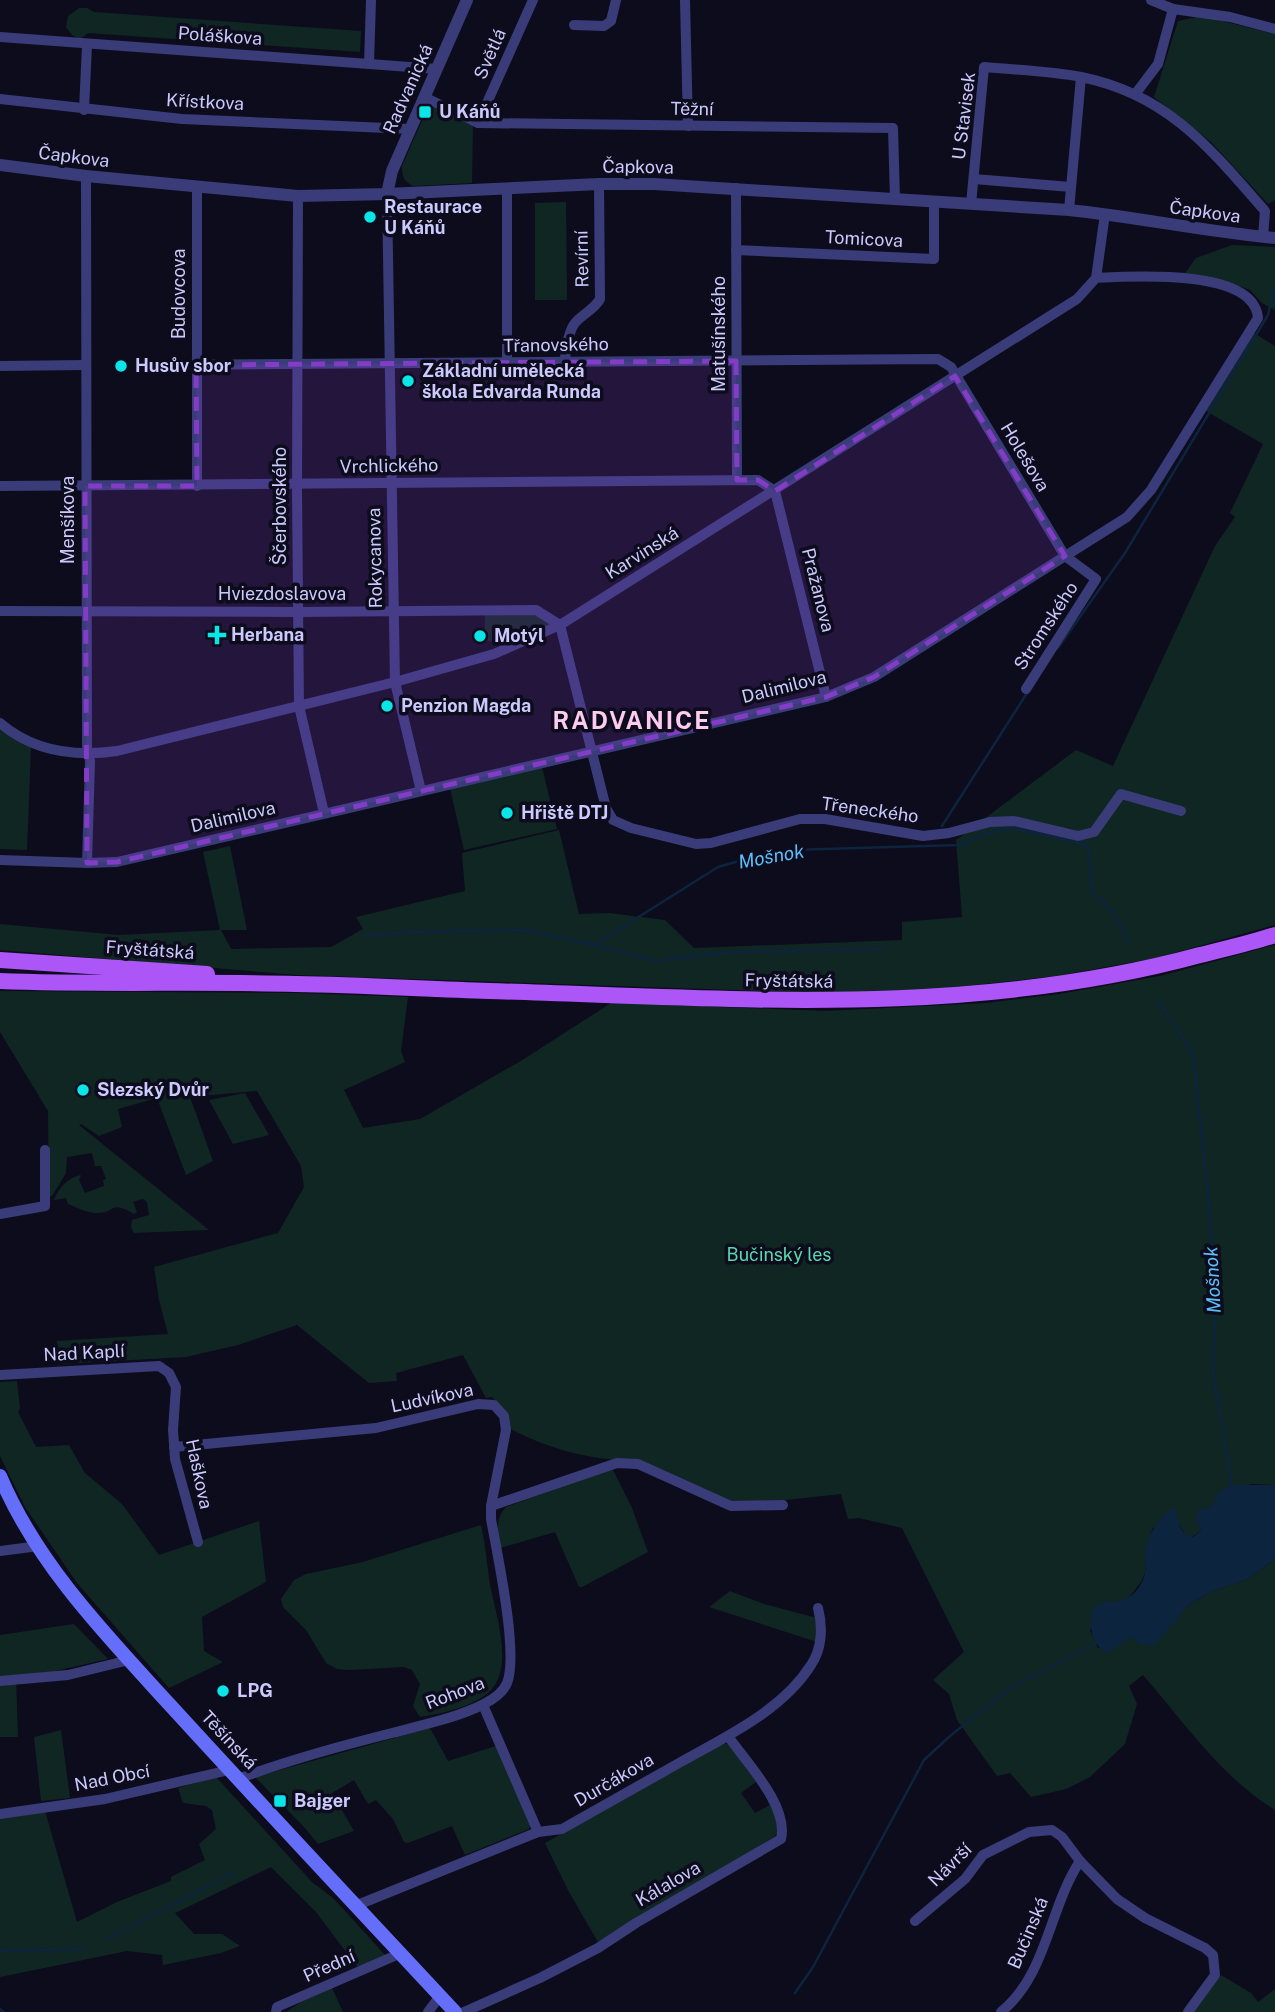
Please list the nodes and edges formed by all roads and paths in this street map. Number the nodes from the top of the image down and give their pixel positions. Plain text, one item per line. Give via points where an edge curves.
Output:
1 (371, 0) edge
2 (467, 0) edge
3 (533, 0) edge
4 (616, 0) edge
5 (685, 0) edge
6 (1150, 0) edge
7 (1173, 9) junction
8 (573, 25) dead end
9 (1275, 29) edge
10 (0, 37) edge
11 (87, 45) junction
12 (369, 64) junction
13 (437, 69) junction
14 (1081, 77) junction
15 (1136, 93) junction
16 (424, 97) junction
17 (0, 99) edge
18 (85, 110) junction
19 (478, 123) junction
20 (688, 126) junction
21 (410, 130) junction
22 (0, 166) edge
23 (86, 176) junction
24 (974, 179) junction
25 (599, 184) junction
26 (197, 187) junction
27 (1071, 187) junction
28 (507, 188) junction
29 (736, 188) junction
30 (387, 194) junction
31 (298, 195) junction
32 (895, 200) junction
33 (934, 202) junction
34 (971, 204) junction
35 (1270, 208) edge
36 (1069, 210) junction
37 (1105, 214) junction
38 (1269, 238) edge
39 (736, 250) junction
40 (1096, 278) junction
41 (736, 361) junction
42 (507, 363) junction
43 (564, 363) junction
44 (390, 364) junction
45 (85, 365) junction
46 (149, 365) dead end
47 (196, 365) junction
48 (297, 365) junction
49 (0, 366) edge
50 (955, 376) junction
51 (737, 480) junction
52 (391, 483) junction
53 (197, 485) junction
54 (297, 485) junction
55 (0, 486) edge
56 (85, 486) junction
57 (775, 491) junction
58 (1065, 556) junction
59 (0, 611) edge
60 (394, 611) junction
61 (86, 612) junction
62 (298, 612) junction
63 (560, 625) junction
64 (395, 682) junction
65 (1026, 689) dead end
66 (826, 697) junction
67 (299, 706) junction
68 (0, 723) edge
69 (591, 751) junction
70 (89, 755) junction
71 (421, 791) junction
72 (1181, 811) dead end
73 (324, 813) junction
74 (0, 860) edge
75 (87, 863) junction
76 (1275, 935) edge
77 (0, 960) edge
78 (0, 981) edge
79 (296, 984) junction
80 (45, 1150) dead end
81 (0, 1214) edge
82 (169, 1373) joint
83 (0, 1375) edge
84 (174, 1447) junction
85 (0, 1476) edge
86 (783, 1505) dead end
87 (491, 1506) junction
88 (198, 1542) dead end
89 (39, 1546) junction
90 (0, 1551) edge
91 (818, 1608) dead end
92 (129, 1660) junction
93 (0, 1681) edge
94 (483, 1705) junction
95 (728, 1735) junction
96 (234, 1774) junction
97 (0, 1814) edge
98 (538, 1832) junction
99 (1080, 1861) junction
100 (355, 1906) junction
101 (915, 1921) dead end
102 (400, 1954) junction
103 (440, 1996) junction
104 (276, 2012) edge
105 (428, 2012) edge
106 (455, 2012) edge
107 (464, 2012) edge
108 (1001, 2012) edge
109 (1188, 2012) edge

1 - 12 street
2 - 13 street, Radvanická
3 - 19 street, Světlá
4 - 8 street via 611,21 604,26
5 - 20 street
6 - 7 street
7 - 9 street
7 - 15 street via 1158,64
10 - 11 street, Poláškova
11 - 12 street, Poláškova
11 - 18 street
12 - 13 street, Poláškova
13 - 16 street, Radvanická
14 - 15 street, U Stavisek
14 - 24 street, U Stavisek via 984,67
14 - 27 street
15 - 35 street, U Stavisek via 1207,145
16 - 19 street, Těžní
16 - 21 street, Radvanická
17 - 18 street, Křístkova
18 - 21 street, Křístkova
19 - 20 street, Těžní
20 - 32 street, Těžní via 893,128
21 - 30 street, Radvanická
22 - 23 street, Čapkova
23 - 26 street, Čapkova
23 - 45 street, Menšíkova
24 - 27 street, U Stavisek
24 - 34 street, U Stavisek
25 - 28 street, Čapkova
25 - 29 street, Čapkova
25 - 43 street, Revírní via 600,299 576,321
26 - 31 street, Čapkova
26 - 47 street, Budovcova
27 - 36 street
28 - 30 street, Čapkova
28 - 42 street
29 - 32 street, Čapkova
29 - 39 street, Matušínského
30 - 31 street, Čapkova
30 - 44 street, Rokycanova
31 - 48 street, Ščerbovského
32 - 33 street, Čapkova
33 - 34 street, Čapkova
33 - 39 street, Tomicova via 934,259
34 - 36 street, Čapkova
35 - 38 street, U Stavisek
36 - 37 street, Čapkova
37 - 38 street, Čapkova
37 - 40 street
39 - 41 street, Matušínského
40 - 50 street, Karvinská via 1077,299
40 - 58 street, Dalimilova via 1173,276 1220,284 1250,299 1258,318 1151,490 1127,517
41 - 43 street, Třanovského
41 - 50 street, Třanovského via 938,359 949,365
41 - 51 street, Matušínského
42 - 43 street, Třanovského
42 - 44 street, Třanovského
44 - 48 street, Třanovského
44 - 52 street, Rokycanova
45 - 49 street
45 - 56 street, Menšíkova
46 - 47 street, Třanovského
47 - 48 street, Třanovského
47 - 53 street, Budovcova
48 - 54 street, Ščerbovského
50 - 57 street, Karvinská
50 - 58 street, Holešova
51 - 52 street, Vrchlického
51 - 57 street, Vrchlického via 758,480
52 - 54 street, Vrchlického
52 - 60 street, Rokycanova
53 - 54 street, Vrchlického
53 - 56 street, Vrchlického
54 - 62 street, Ščerbovského
55 - 56 street, Vrchlického
56 - 61 street, Menšíkova
57 - 63 street, Karvinská
57 - 66 street, Pražanova
58 - 65 street, Stromského via 1096,579
58 - 66 street, Dalimilova via 874,677
59 - 61 street, Hviezdoslavova
60 - 62 street, Hviezdoslavova
60 - 63 street, Hviezdoslavova via 536,610
60 - 64 street, Rokycanova
61 - 62 street, Hviezdoslavova
61 - 70 street, Menšíkova
62 - 67 street, Ščerbovského
63 - 64 street, Karvinská via 494,654
63 - 69 street, Třeneckého
64 - 67 street, Karvinská
64 - 71 street, Rokycanova
66 - 69 street, Dalimilova
67 - 70 street, Karvinská
67 - 73 street, Ščerbovského
68 - 70 street, Karvinská via 37,746
69 - 71 street, Dalimilova
69 - 72 street, Třeneckého via 613,820 696,844 800,819 923,836 1014,821 1079,836 1094,832 1121,794
70 - 75 street, Menšíkova
71 - 73 street, Dalimilova
73 - 75 street, Dalimilova via 117,862
74 - 75 street, Dalimilova
76 - 79 main road, Fryštátská via 1108,977 938,998 826,1002
77 - 79 main road, Fryštátská
78 - 79 main road, Fryštátská
80 - 81 street via 45,1206
82 - 83 street, Nad Kaplí via 159,1366
82 - 84 street, Haškova via 176,1387
84 - 87 street, Ludvíkova via 376,1428 478,1404 494,1405 504,1416 506,1430
84 - 88 street, Haškova
85 - 89 main road, Těšínská
86 - 87 street via 730,1506 638,1464 617,1463
87 - 94 street, Rohova via 509,1627 510,1668 500,1694
89 - 90 street
89 - 92 main road, Těšínská via 77,1600
91 - 95 street, Durčákova via 822,1622 813,1663 771,1707
92 - 93 street via 68,1675
92 - 96 main road, Těšínská
94 - 96 street, Rohova
94 - 98 street
95 - 98 street, Durčákova via 562,1829
95 - 107 street, Kálalova via 775,1802 783,1829 781,1839 598,1948
96 - 97 street, Nad Obcí
96 - 100 main road, Těšínská
98 - 100 street, Durčákova
99 - 101 street, Návrší via 1052,1830 1029,1832 983,1855 965,1879
99 - 108 street, Bučinská via 1024,1987
99 - 109 street via 1117,1899 1213,1955 1215,1976
100 - 102 main road, Těšínská
102 - 103 main road, Těšínská
102 - 104 street, Přední via 277,2007
103 - 105 street
103 - 106 main road, Těšínská

